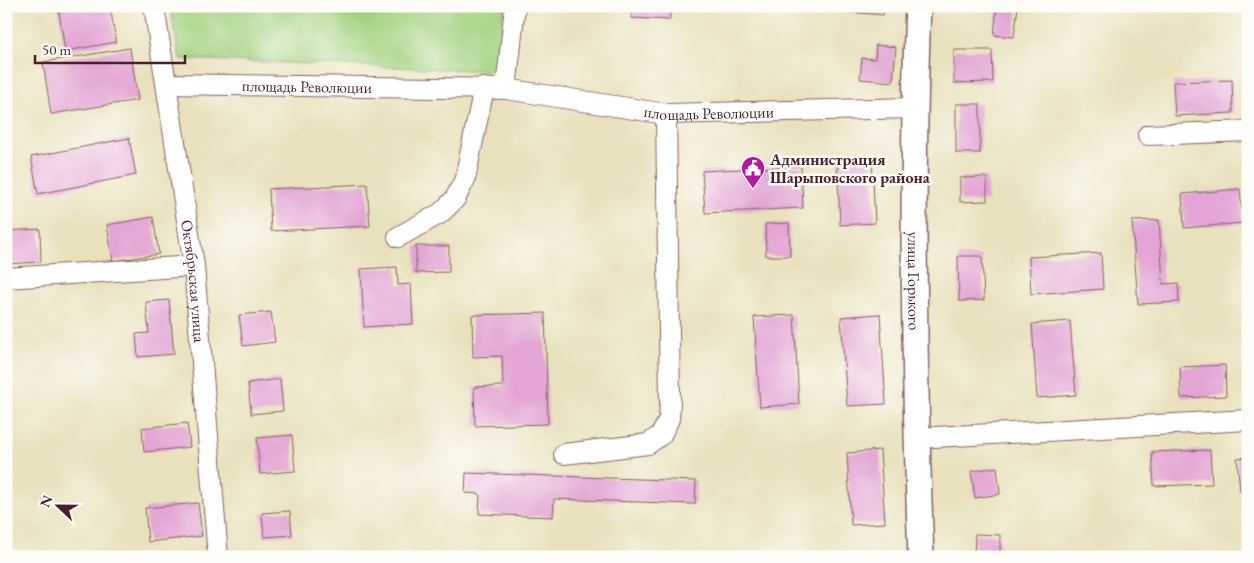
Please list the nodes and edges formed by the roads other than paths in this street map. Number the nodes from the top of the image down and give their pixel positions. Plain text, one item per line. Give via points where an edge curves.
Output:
1 (154, 6) edge
2 (515, 6) edge
3 (918, 6) edge
4 (167, 84) junction
5 (484, 88) junction
6 (506, 89) junction
7 (914, 108) junction
8 (666, 114) junction
9 (1248, 131) edge
10 (1148, 135) dead end
11 (398, 237) dead end
12 (194, 266) junction
13 (6, 278) edge
14 (1248, 420) edge
15 (916, 438) junction
16 (564, 454) dead end
17 (218, 557) edge
18 (921, 557) edge

1 - 4 street, Октябрьская улица
2 - 6 street
3 - 7 main road, улица Горького
4 - 5 street, площадь Революции
4 - 12 street, Октябрьская улица
5 - 6 street, площадь Революции
5 - 11 street via 465,179 455,199 441,213
6 - 8 street, площадь Революции
7 - 8 street, площадь Революции
7 - 15 main road, улица Горького
8 - 16 street via 668,419 661,435 648,444
9 - 10 street
12 - 13 street
12 - 17 street, Октябрьская улица
14 - 15 street
15 - 18 main road, улица Горького

